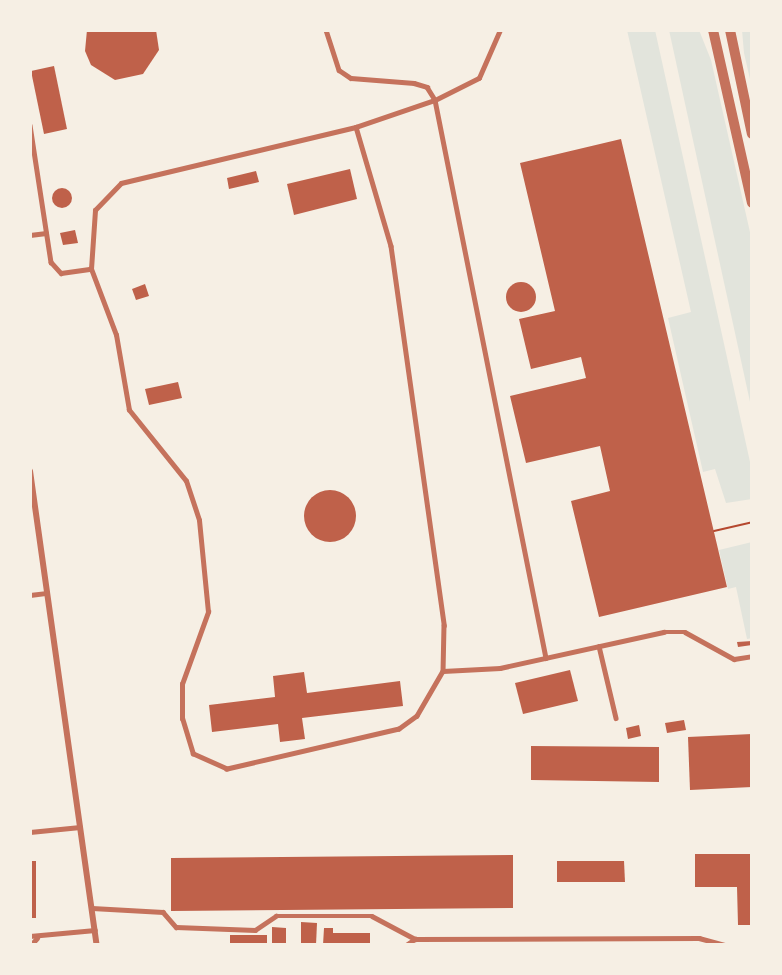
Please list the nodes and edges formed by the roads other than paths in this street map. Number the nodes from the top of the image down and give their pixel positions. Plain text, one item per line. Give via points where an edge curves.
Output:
1 (326, 30) edge
2 (500, 30) edge
3 (713, 30) edge
4 (730, 30) edge
5 (435, 100) junction
6 (30, 125) edge
7 (356, 127) junction
8 (752, 134) edge
9 (749, 171) edge
10 (752, 203) edge
11 (46, 233) junction
12 (30, 235) edge
13 (91, 269) junction
14 (30, 471) edge
15 (47, 593) junction
16 (30, 595) edge
17 (599, 646) junction
18 (752, 656) edge
19 (546, 658) junction
20 (443, 671) junction
21 (616, 718) dead end
22 (80, 827) junction
23 (30, 832) edge
24 (92, 908) junction
25 (95, 930) junction
26 (30, 936) edge
27 (37, 939) junction
28 (415, 939) junction
29 (31, 945) edge
30 (97, 945) edge
31 (406, 945) edge
32 (725, 945) edge

1 - 5 lane via 339,70 351,78 414,83 427,87
2 - 5 lane via 479,78
3 - 9 street
4 - 8 street
5 - 7 lane
5 - 19 lane
6 - 11 lane
7 - 13 lane via 121,183 95,210
7 - 20 lane via 391,246 444,625
9 - 10 street
11 - 12 lane
11 - 13 lane via 54,269 70,273
13 - 20 lane via 116,335 129,410 176,466 195,501 208,612 180,701 194,754 207,764 249,768 304,748 378,738 417,716
14 - 15 street
15 - 16 lane
15 - 22 street
17 - 18 lane via 685,632 717,654 734,659
17 - 19 lane
17 - 21 lane
19 - 20 lane via 500,668
22 - 23 lane
22 - 24 street
24 - 25 street
24 - 28 lane via 163,912 176,927 255,930 276,916 372,916
25 - 27 lane
25 - 30 street
26 - 27 lane
27 - 29 lane
28 - 31 lane
28 - 32 lane via 699,938

